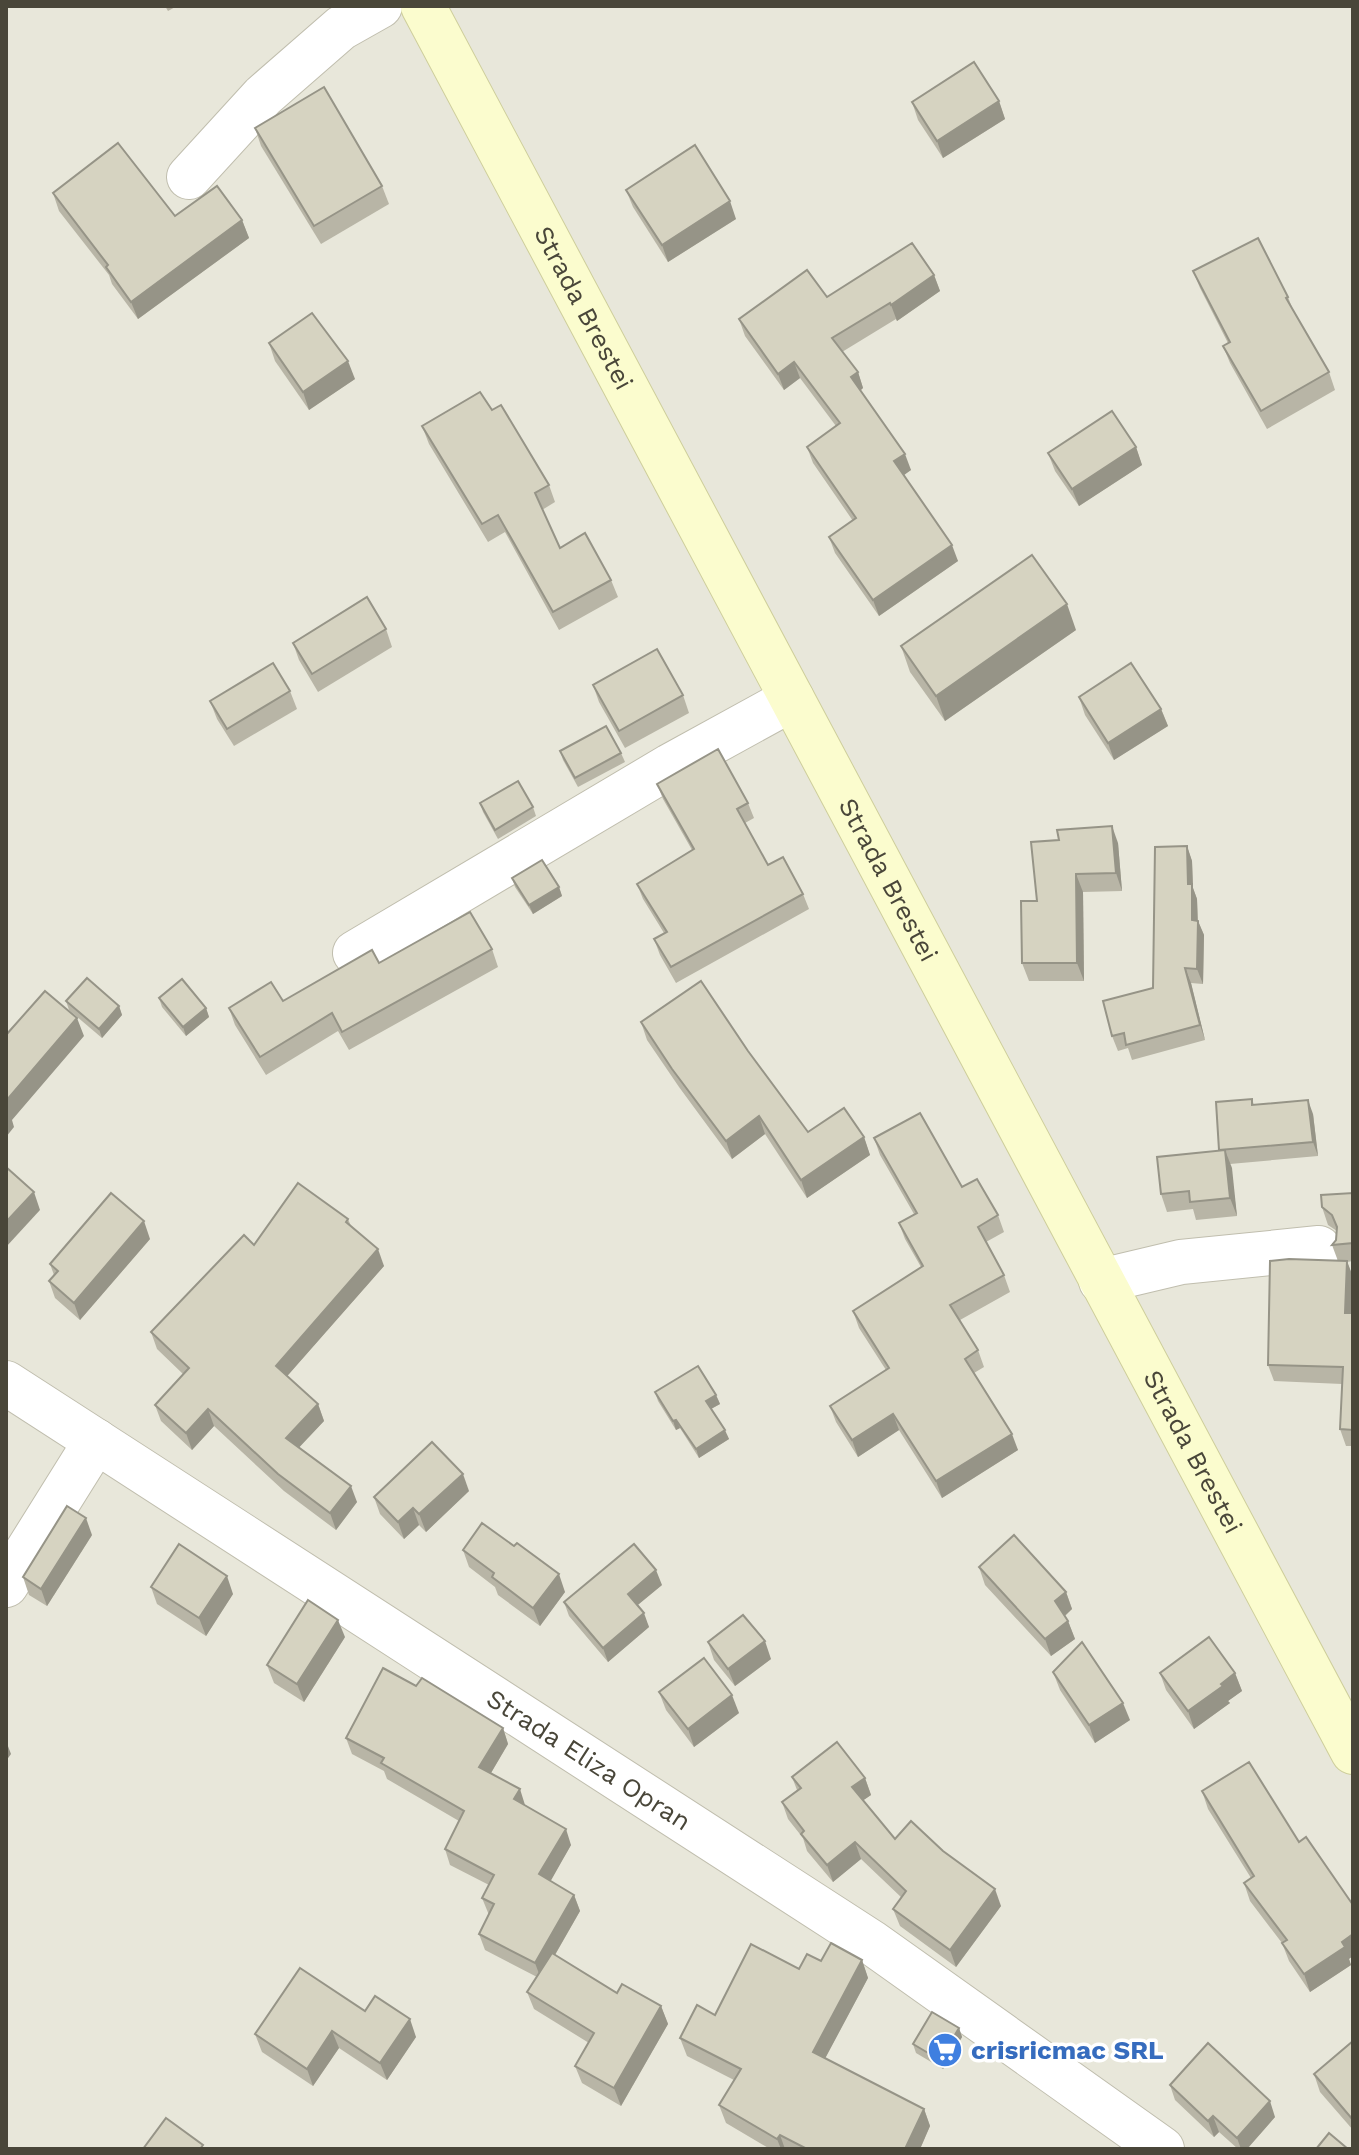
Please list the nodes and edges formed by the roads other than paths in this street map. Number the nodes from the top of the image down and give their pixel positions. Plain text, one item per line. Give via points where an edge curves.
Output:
1 (380, 6) edge
2 (423, 6) edge
3 (189, 177) dead end
4 (792, 699) junction
5 (355, 953) dead end
6 (1319, 1248) dead end
7 (1101, 1281) junction
8 (6, 1383) edge
9 (96, 1441) junction
10 (6, 1585) edge
11 (1353, 1752) edge
12 (1162, 2149) edge

1 - 3 street via 341,28 263,96
2 - 4 main road, Strada Brestei
4 - 5 street
4 - 7 main road, Strada Brestei
6 - 7 street via 1181,1262
7 - 11 main road, Strada Brestei
8 - 9 street, Strada Eliza Opran
9 - 10 street
9 - 12 street, Strada Eliza Opran via 871,1942

